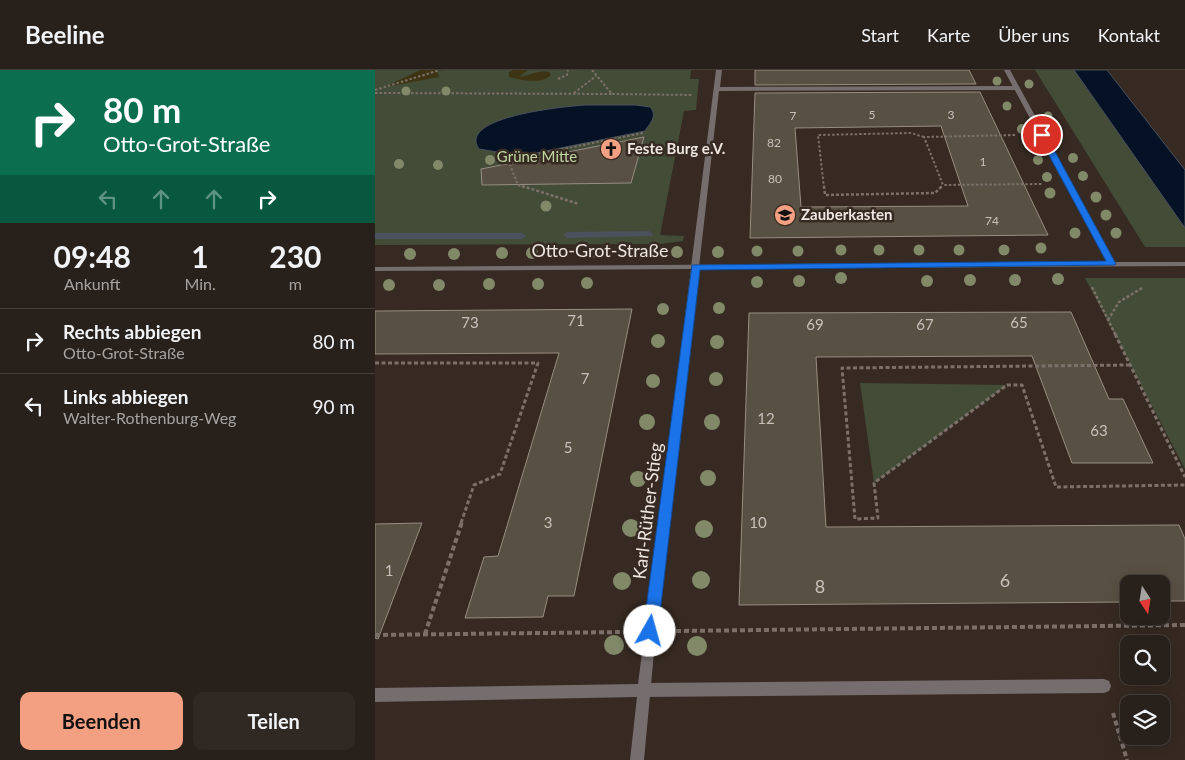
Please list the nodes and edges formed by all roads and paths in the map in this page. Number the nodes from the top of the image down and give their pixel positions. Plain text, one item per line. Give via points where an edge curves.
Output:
1 (425, 70) edge
2 (440, 70) edge
3 (568, 70) edge
4 (592, 70) edge
5 (719, 70) edge
6 (1007, 70) edge
7 (430, 72) junction
8 (596, 76) junction
9 (558, 79) dead end
10 (1016, 88) junction
11 (717, 89) junction
12 (375, 92) edge
13 (573, 94) junction
14 (612, 94) junction
15 (643, 133) dead end
16 (1042, 135) junction
17 (924, 137) junction
18 (504, 152) dead end
19 (508, 160) junction
20 (943, 184) junction
21 (1068, 184) junction
22 (579, 204) dead end
23 (1080, 264) junction
24 (1112, 264) junction
25 (1183, 264) edge
26 (695, 267) junction
27 (375, 269) edge
28 (1145, 287) dead end
29 (1108, 320) junction
30 (375, 363) edge
31 (1130, 365) junction
32 (1185, 477) edge
33 (1185, 485) edge
34 (1185, 625) edge
35 (650, 631) junction
36 (425, 634) junction
37 (375, 635) edge
38 (1104, 686) joint
39 (643, 690) junction
40 (375, 695) edge
41 (637, 760) edge
42 (1127, 760) edge

1 - 7 path
2 - 7 path
3 - 9 path via 567,75
4 - 8 path
5 - 11 street, Karl-Rüther-Stieg
6 - 10 street
7 - 12 path
8 - 13 path
8 - 14 path
10 - 11 street
10 - 16 street
11 - 14 path via 698,95
11 - 26 street, Karl-Rüther-Stieg
12 - 13 path
13 - 14 path
15 - 19 path
16 - 17 path
16 - 21 street
17 - 20 path
17 - 20 path via 911,134 818,135 825,195 935,193
18 - 19 path
19 - 22 path via 518,185
20 - 21 path
21 - 24 street
23 - 24 street, Otto-Grot-Straße
23 - 26 street, Otto-Grot-Straße
23 - 29 path
24 - 25 street, Otto-Grot-Straße
26 - 27 street, Otto-Grot-Straße
26 - 35 street, Karl-Rüther-Stieg
28 - 29 path via 1119,302
29 - 31 path
30 - 36 path via 538,363 500,474 474,485
31 - 32 path
31 - 33 path via 842,368 855,519 878,518 874,483 1007,384 1021,385 1056,487
34 - 35 path
35 - 36 path
35 - 39 street, Karl-Rüther-Stieg
36 - 37 path
38 - 39 street
38 - 42 path
39 - 40 street
39 - 41 street, Karl-Rüther-Stieg

